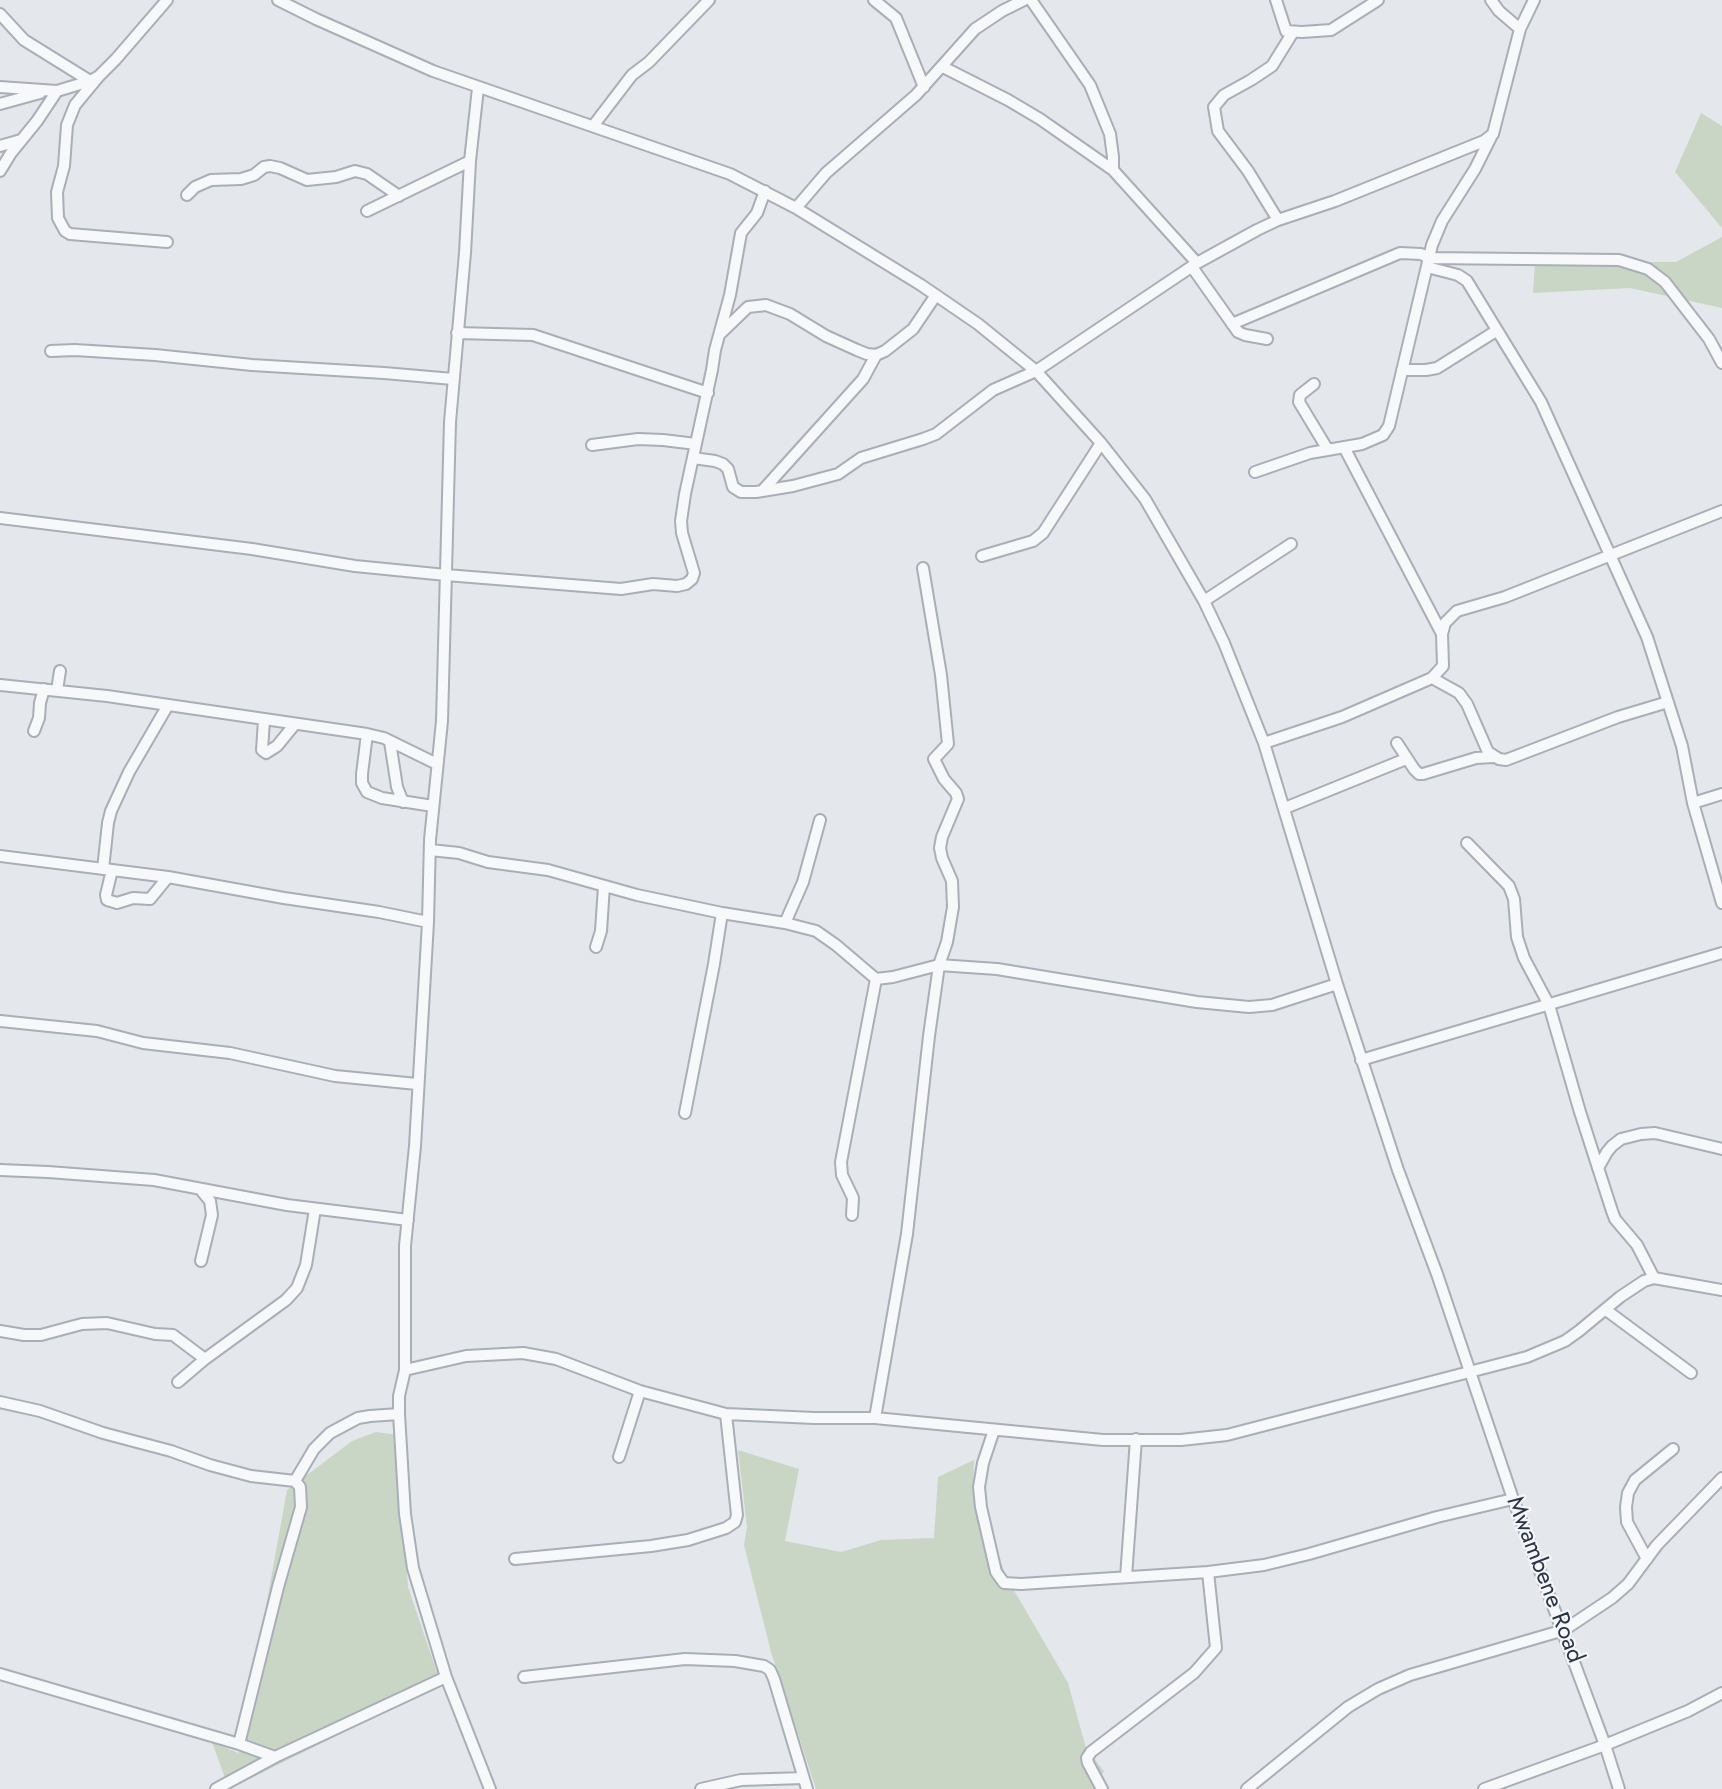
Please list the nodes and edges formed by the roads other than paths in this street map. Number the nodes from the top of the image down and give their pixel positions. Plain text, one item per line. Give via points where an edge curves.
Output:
1 (167, 0) edge
2 (278, 0) edge
3 (709, 0) edge
4 (1024, 0) edge
5 (1031, 0) edge
6 (1276, 0) edge
7 (1378, 0) edge
8 (1491, 0) edge
9 (1534, 0) edge
10 (880, 2) edge
11 (0, 14) edge
12 (1520, 29) junction
13 (1293, 32) junction
14 (943, 67) junction
15 (95, 79) junction
16 (0, 87) edge
17 (478, 87) junction
18 (924, 87) junction
19 (52, 91) junction
20 (0, 104) edge
21 (593, 126) junction
22 (1492, 134) junction
23 (21, 140) junction
24 (0, 146) edge
25 (470, 161) junction
26 (1113, 170) junction
27 (0, 171) edge
28 (765, 191) junction
29 (187, 195) dead end
30 (399, 196) junction
31 (796, 208) junction
32 (367, 211) dead end
33 (1278, 220) junction
34 (167, 242) dead end
35 (1428, 262) junction
36 (1194, 265) junction
37 (936, 295) junction
38 (1232, 324) junction
39 (1496, 331) junction
40 (457, 333) junction
41 (719, 334) junction
42 (1267, 339) dead end
43 (51, 351) dead end
44 (876, 355) junction
45 (1722, 363) edge
46 (1402, 370) junction
47 (1036, 371) junction
48 (453, 379) junction
49 (1314, 384) dead end
50 (708, 393) junction
51 (1101, 443) junction
52 (696, 444) junction
53 (592, 445) dead end
54 (1345, 448) junction
55 (1328, 450) junction
56 (693, 458) junction
57 (1255, 472) dead end
58 (762, 491) junction
59 (1722, 510) edge
60 (0, 518) edge
61 (1291, 544) dead end
62 (1610, 554) junction
63 (982, 556) dead end
64 (923, 568) dead end
65 (446, 575) junction
66 (1204, 601) junction
67 (1442, 634) junction
68 (60, 671) dead end
69 (1432, 678) junction
70 (0, 685) edge
71 (44, 689) junction
72 (57, 690) junction
73 (1668, 702) junction
74 (168, 705) junction
75 (264, 720) junction
76 (295, 724) junction
77 (34, 731) dead end
78 (367, 734) junction
79 (390, 742) junction
80 (1264, 743) junction
81 (1397, 743) dead end
82 (1494, 756) junction
83 (1406, 759) junction
84 (437, 764) junction
85 (1722, 794) edge
86 (403, 802) junction
87 (1693, 802) junction
88 (433, 806) junction
89 (1285, 808) junction
90 (820, 820) dead end
91 (1467, 843) dead end
92 (430, 850) junction
93 (0, 856) edge
94 (108, 870) junction
95 (168, 877) junction
96 (604, 886) junction
97 (1722, 903) edge
98 (722, 913) junction
99 (429, 922) junction
100 (784, 923) junction
101 (596, 947) dead end
102 (1722, 953) edge
103 (939, 965) junction
104 (876, 979) junction
105 (1337, 984) junction
106 (1549, 1005) junction
107 (0, 1021) edge
108 (1361, 1060) junction
109 (417, 1084) junction
110 (685, 1113) dead end
111 (1722, 1149) edge
112 (1598, 1167) junction
113 (0, 1170) edge
114 (201, 1190) junction
115 (229, 1195) junction
116 (315, 1209) junction
117 (212, 1215) junction
118 (852, 1215) dead end
119 (408, 1220) junction
120 (201, 1261) dead end
121 (1654, 1278) junction
122 (1722, 1290) edge
123 (1606, 1310) junction
124 (0, 1331) edge
125 (205, 1359) junction
126 (405, 1370) junction
127 (1470, 1371) junction
128 (1691, 1373) dead end
129 (177, 1382) dead end
130 (640, 1391) junction
131 (0, 1402) edge
132 (399, 1414) junction
133 (726, 1414) junction
134 (875, 1418) junction
135 (994, 1430) junction
136 (1136, 1439) junction
137 (1672, 1449) dead end
138 (619, 1457) dead end
139 (1722, 1478) edge
140 (295, 1481) junction
141 (1513, 1499) junction
142 (515, 1559) dead end
143 (1647, 1559) junction
144 (1208, 1572) junction
145 (1126, 1577) junction
146 (1564, 1630) junction
147 (0, 1674) edge
148 (446, 1677) junction
149 (524, 1677) dead end
150 (1722, 1693) edge
151 (240, 1744) junction
152 (1605, 1745) junction
153 (275, 1757) junction
154 (805, 1784) edge
155 (714, 1788) edge
156 (216, 1789) edge
157 (490, 1789) edge
158 (701, 1789) edge
159 (1102, 1789) edge
160 (1247, 1789) edge
161 (1484, 1789) edge
162 (1619, 1789) edge

1 - 15 street
2 - 17 street, Mwambene Road via 433,71
3 - 21 street via 632,75
4 - 14 street via 975,29
5 - 26 street via 1090,85 1110,134
6 - 13 street via 1283,26
7 - 13 street via 1331,30
8 - 12 street
9 - 12 street
10 - 18 street via 896,18
11 - 15 street via 32,46
12 - 22 street
13 - 33 street via 1272,66 1224,94 1214,107 1218,131
14 - 18 street
14 - 26 street via 1040,119
15 - 19 street
15 - 34 street via 75,105 67,125 64,166 57,192 58,218 70,234
16 - 19 street
17 - 21 street, Mwambene Road
17 - 25 street
18 - 31 street via 826,173
19 - 20 street
19 - 23 street
21 - 28 street, Mwambene Road via 730,174
22 - 33 street via 1457,153
22 - 35 street via 1442,221
23 - 24 street
23 - 27 street
25 - 30 street
25 - 40 street
26 - 36 street
28 - 31 street, Mwambene Road
28 - 41 street via 757,213 741,233
29 - 30 street via 211,180 241,179 270,166 307,180 355,171 368,174
30 - 32 street
31 - 37 street, Mwambene Road
33 - 36 street
35 - 38 street via 1411,252 1389,256
35 - 39 street via 1463,277
35 - 45 street via 1602,259 1633,263 1665,282 1709,339
35 - 46 street
36 - 38 street
36 - 47 street
37 - 44 street via 913,329
37 - 47 street, Mwambene Road
38 - 42 street via 1241,334
39 - 46 street via 1437,368
39 - 62 street via 1541,402
40 - 48 street
40 - 50 street via 533,335
41 - 44 street via 748,307 759,304 790,314 826,336
41 - 50 street
43 - 48 street via 155,355
44 - 58 street via 848,397
46 - 54 street via 1389,426 1383,435
47 - 51 street, Mwambene Road
47 - 58 street via 993,390 923,440 870,454 831,477
48 - 65 street
49 - 55 street via 1300,395 1299,402
50 - 52 street
51 - 63 street via 1043,533 1033,541
51 - 66 street, Mwambene Road via 1145,499
52 - 53 street via 638,440
52 - 56 street
54 - 55 street
54 - 67 street
55 - 57 street
56 - 58 street via 723,464 736,490
56 - 65 street via 681,521 694,573 686,584 621,589
59 - 62 street
60 - 65 street
61 - 66 street
62 - 67 street via 1505,597 1457,611 1445,623
62 - 73 street via 1647,637
64 - 103 street via 948,744 934,759 958,798 940,848 954,890 951,925
65 - 84 street
66 - 80 street, Mwambene Road
67 - 69 street via 1443,666
68 - 72 street
69 - 80 street via 1342,717
69 - 82 street via 1459,693 1484,745
70 - 71 street
71 - 72 street
71 - 77 street
72 - 74 street
73 - 82 street via 1618,717 1512,759
73 - 87 street
74 - 75 street
74 - 94 street via 111,811
75 - 76 street
75 - 76 street via 262,750 266,753
76 - 78 street
78 - 79 street
78 - 86 street via 362,764 364,788 371,795
79 - 84 street
79 - 86 street
80 - 89 street, Mwambene Road
81 - 83 street
82 - 83 street via 1424,774 1419,774
83 - 89 street
84 - 88 street
85 - 87 street
86 - 88 street
87 - 97 street
88 - 92 street
89 - 105 street, Mwambene Road
90 - 100 street via 803,882
91 - 106 street via 1509,886 1524,958
92 - 96 street via 548,870
92 - 99 street
93 - 94 street
94 - 95 street
94 - 95 street via 106,896 112,902 150,899
95 - 99 street
96 - 98 street
96 - 101 street
98 - 100 street
98 - 110 street
99 - 109 street
100 - 104 street via 816,931
102 - 106 street
103 - 104 street
103 - 105 street via 997,969 1197,1002 1249,1006 1272,1005
103 - 134 street via 907,1234
104 - 118 street via 841,1162 842,1175 853,1197
105 - 108 street, Mwambene Road
106 - 108 street
106 - 112 street
107 - 109 street via 97,1031 143,1043 230,1053 335,1076
108 - 127 street, Mwambene Road
109 - 119 street
111 - 112 street via 1655,1133 1641,1134 1621,1139 1606,1152
112 - 121 street via 1615,1219 1637,1245
113 - 114 street via 154,1180
114 - 115 street
114 - 117 street via 210,1201
115 - 116 street
115 - 117 street
116 - 119 street
116 - 125 street via 306,1265 297,1288
117 - 120 street
119 - 126 street
121 - 122 street
121 - 123 street via 1644,1281
123 - 127 street via 1579,1332 1546,1350
123 - 128 street
124 - 125 street via 41,1335 82,1324 107,1323 174,1335
125 - 129 street
126 - 130 street via 466,1356 523,1353 568,1362
126 - 132 street
127 - 136 street via 1227,1435
127 - 141 street, Mwambene Road
130 - 133 street
130 - 138 street
131 - 140 street via 251,1476
132 - 140 street via 358,1418 330,1433 314,1449
132 - 148 street via 410,1552
133 - 134 street
133 - 142 street via 735,1522 688,1540
134 - 135 street
135 - 136 street via 1103,1440
135 - 145 street via 983,1463 981,1507 996,1572 1004,1583
136 - 145 street
137 - 143 street via 1635,1480 1628,1493 1627,1522
139 - 143 street
140 - 151 street via 300,1487 301,1507
141 - 144 street via 1298,1557
141 - 146 street, Mwambene Road
143 - 146 street via 1612,1598
144 - 145 street
144 - 159 street via 1216,1648 1194,1673 1091,1752 1088,1763
146 - 152 street, Mwambene Road
146 - 160 street via 1410,1675 1378,1689 1347,1707
147 - 151 street
148 - 153 street
148 - 157 street
149 - 154 street via 685,1659 764,1666 774,1679
150 - 152 street
151 - 153 street
152 - 161 street
152 - 162 street, Mwambene Road
153 - 156 street
154 - 155 street via 741,1780
155 - 158 street

